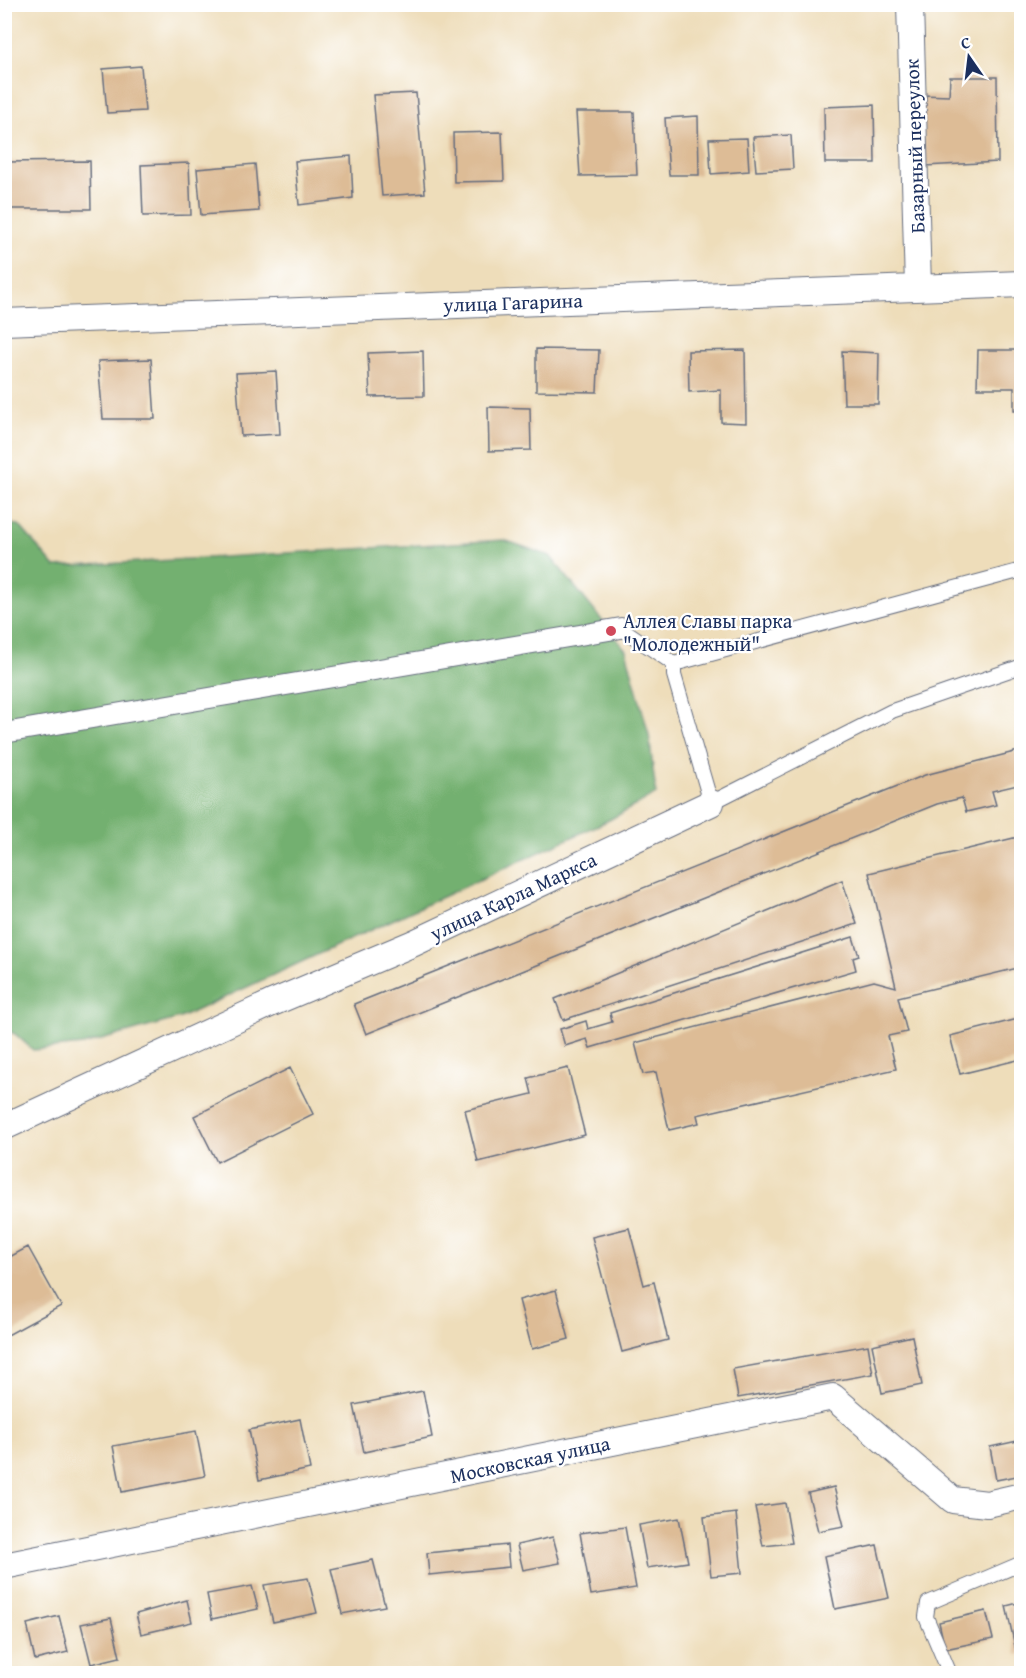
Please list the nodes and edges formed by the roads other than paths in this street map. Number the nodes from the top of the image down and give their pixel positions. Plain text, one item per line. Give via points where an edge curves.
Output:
1 (910, 4) edge
2 (1022, 284) edge
3 (918, 287) junction
4 (4, 322) edge
5 (1022, 570) edge
6 (621, 628) joint
7 (674, 664) junction
8 (1022, 666) edge
9 (4, 733) edge
10 (711, 803) junction
11 (4, 1127) edge
12 (1022, 1496) edge
13 (1022, 1563) edge
14 (4, 1566) edge
15 (950, 1674) edge

1 - 3 street, Базарный переулок
2 - 3 street, улица Гагарина
3 - 4 street, улица Гагарина
5 - 7 lane
6 - 7 lane
6 - 9 street
7 - 10 lane
8 - 10 lane, улица Карла Маркса via 891,711
10 - 11 street, улица Карла Маркса via 414,943 272,1003
12 - 14 street, Московская улица via 987,1504 953,1500 833,1397
13 - 15 lane via 928,1603 926,1617

